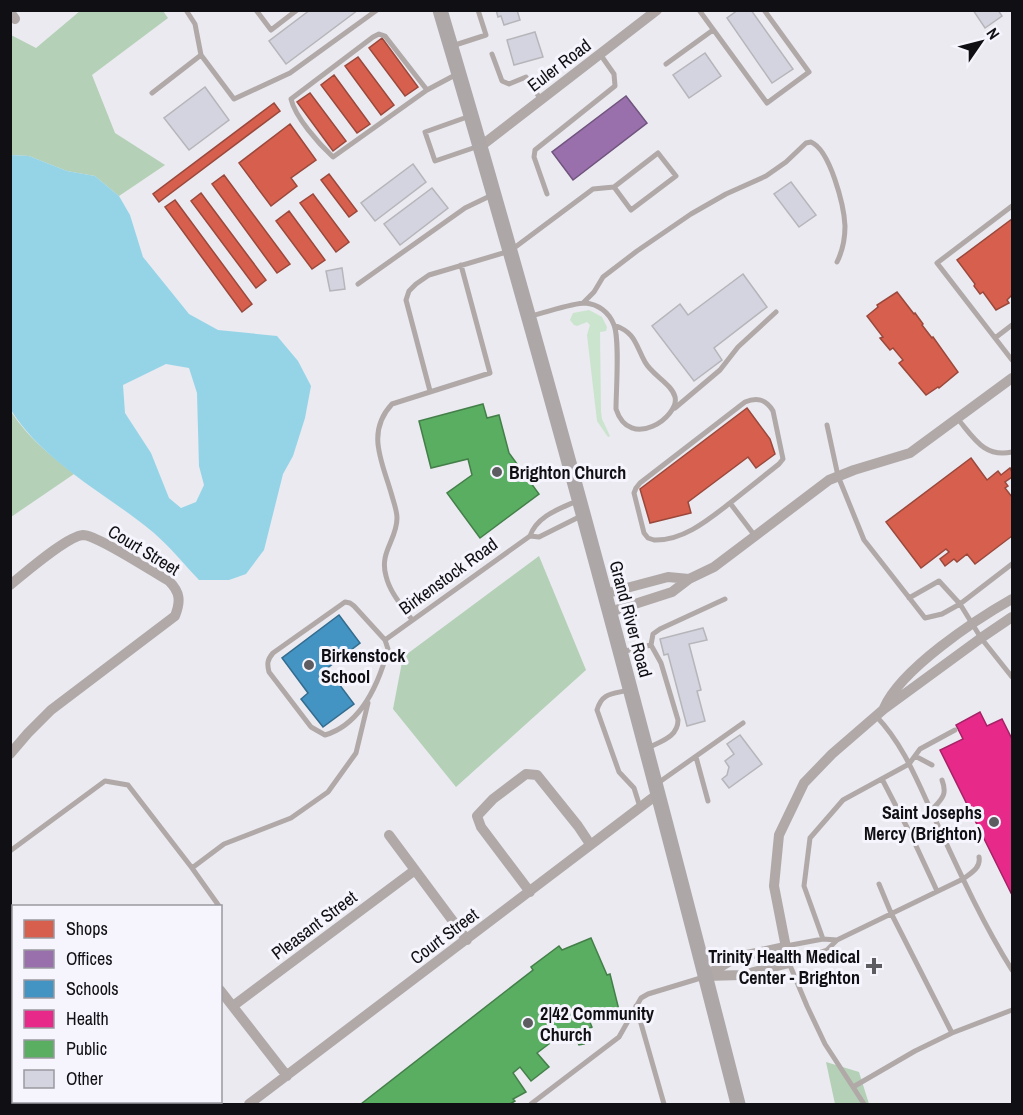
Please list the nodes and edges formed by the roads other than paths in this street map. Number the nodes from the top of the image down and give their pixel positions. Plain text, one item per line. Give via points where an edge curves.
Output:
1 (186, 10) edge
2 (256, 10) edge
3 (297, 10) edge
4 (377, 10) edge
5 (478, 10) edge
6 (699, 10) edge
7 (764, 10) edge
8 (442, 11) edge
9 (655, 11) edge
10 (713, 30) junction
11 (451, 46) junction
12 (492, 54) dead end
13 (600, 54) junction
14 (201, 55) junction
15 (666, 64) dead end
16 (459, 73) junction
17 (427, 90) junction
18 (152, 93) dead end
19 (541, 100) junction
20 (472, 116) junction
21 (481, 146) junction
22 (614, 187) junction
23 (494, 194) junction
24 (547, 194) dead end
25 (1012, 206) edge
26 (510, 251) junction
27 (837, 262) dead end
28 (460, 265) junction
29 (358, 284) dead end
30 (583, 303) junction
31 (776, 312) dead end
32 (529, 317) junction
33 (614, 325) junction
34 (1012, 326) edge
35 (995, 338) junction
36 (1012, 360) edge
37 (1012, 378) edge
38 (430, 391) junction
39 (675, 408) junction
40 (957, 418) junction
41 (827, 425) dead end
42 (1012, 452) edge
43 (838, 476) junction
44 (730, 503) junction
45 (581, 508) junction
46 (530, 536) junction
47 (755, 536) junction
48 (1012, 564) edge
49 (689, 579) junction
50 (10, 585) edge
51 (604, 594) junction
52 (909, 598) junction
53 (724, 599) dead end
54 (1012, 599) edge
55 (960, 604) junction
56 (610, 612) junction
57 (1012, 617) edge
58 (412, 620) junction
59 (972, 625) junction
60 (981, 638) junction
61 (384, 640) junction
62 (651, 645) junction
63 (620, 652) junction
64 (1012, 677) edge
65 (630, 690) junction
66 (368, 702) junction
67 (879, 712) junction
68 (743, 723) dead end
69 (955, 730) dead end
70 (646, 749) junction
71 (10, 754) edge
72 (915, 756) junction
73 (696, 758) junction
74 (909, 764) junction
75 (932, 765) dead end
76 (882, 779) junction
77 (942, 780) dead end
78 (657, 789) junction
79 (708, 801) dead end
80 (640, 807) junction
81 (931, 811) junction
82 (940, 831) junction
83 (389, 835) dead end
84 (969, 838) dead end
85 (590, 844) junction
86 (10, 851) edge
87 (979, 857) dead end
88 (192, 868) junction
89 (415, 870) junction
90 (963, 879) junction
91 (879, 884) dead end
92 (936, 891) junction
93 (530, 892) junction
94 (218, 905) edge
95 (891, 913) junction
96 (823, 939) junction
97 (467, 940) junction
98 (837, 940) junction
99 (785, 946) junction
100 (1009, 960) edge
101 (789, 963) junction
102 (1012, 970) edge
103 (705, 976) junction
104 (222, 992) edge
105 (233, 1006) junction
106 (636, 1006) junction
107 (1012, 1010) edge
108 (952, 1033) junction
109 (287, 1076) junction
110 (853, 1087) junction
111 (249, 1104) edge
112 (531, 1104) edge
113 (664, 1104) edge
114 (738, 1104) edge
115 (864, 1104) edge

1 - 14 lane via 195,24
2 - 3 lane via 271,30
4 - 14 lane via 290,73 234,99
5 - 11 lane via 486,35
6 - 10 lane
7 - 10 lane via 809,72 767,103
8 - 11 main road, Grand River Road
9 - 13 street, Euler Road
10 - 15 lane
11 - 16 main road, Grand River Road
12 - 19 lane via 502,81 509,84 526,77
13 - 19 street, Euler Road
13 - 24 lane via 614,74 615,86 535,150
14 - 18 lane
16 - 17 lane
16 - 20 main road, Grand River Road
17 - 17 lane via 333,157 293,108 291,99 379,34 385,36
19 - 21 street, Euler Road
20 - 21 main road, Grand River Road
20 - 21 lane via 425,132 435,161
21 - 23 main road, Grand River Road
22 - 22 lane via 658,153 676,176 631,210
22 - 26 lane via 593,189
23 - 26 main road, Grand River Road
23 - 29 lane via 465,208
25 - 35 lane via 937,263
26 - 28 lane
26 - 32 main road, Grand River Road
27 - 30 lane via 844,247 841,203 826,159 811,142 766,176 705,206 646,245 603,277
28 - 38 lane via 423,279 409,291 406,300
28 - 38 lane via 490,373
30 - 32 lane
30 - 33 lane via 595,304
31 - 39 lane via 738,346 720,370
32 - 45 main road, Grand River Road
33 - 39 lane via 630,334 645,363 673,390
33 - 39 lane via 619,419 627,427 646,429
34 - 35 lane
35 - 36 lane
37 - 40 street
38 - 58 lane via 392,404 377,428 377,443 397,519 384,565 392,590
40 - 42 lane via 990,452
40 - 43 street via 910,453
41 - 43 lane
43 - 47 street
43 - 52 lane via 864,540
44 - 44 lane via 783,459 773,411 761,399 745,402 640,483 634,493 645,533 654,540 690,531
44 - 47 lane
45 - 46 lane, Birkenstock Road via 539,537
45 - 46 lane, Birkenstock Road via 553,512 533,527
45 - 51 main road, Grand River Road
46 - 58 lane, Birkenstock Road
47 - 49 street via 714,567
48 - 55 lane
49 - 51 street via 668,577
49 - 56 street via 672,592
50 - 71 street, Court Street via 83,535 169,581 177,589 180,603 175,616 51,710
51 - 56 main road, Grand River Road
52 - 55 lane via 925,618
52 - 55 lane via 939,581
53 - 62 lane via 660,629 653,634
54 - 59 street
55 - 59 lane
56 - 63 main road, Grand River Road
57 - 60 street
58 - 61 lane, Birkenstock Road
59 - 60 lane
59 - 67 street via 906,677
60 - 64 lane
60 - 67 street
61 - 66 lane via 388,649
61 - 66 lane via 354,606 345,602 268,659 269,672 318,732 333,733
62 - 63 lane
62 - 70 lane via 661,663 678,726 670,737
63 - 65 main road, Grand River Road
65 - 70 main road, Grand River Road
65 - 80 lane via 608,695 597,710 619,772 634,788
66 - 88 lane via 356,753 328,792 291,818 224,844
67 - 74 lane
67 - 99 street via 804,783 778,835 774,886
68 - 73 lane
69 - 72 lane via 920,749
70 - 78 main road, Grand River Road
72 - 74 lane
72 - 75 lane
73 - 78 lane
73 - 79 lane
74 - 76 lane
74 - 81 lane
76 - 92 lane
76 - 96 lane via 843,800 810,838 804,886
77 - 81 lane via 944,796
78 - 80 street, Court Street
78 - 103 main road, Grand River Road
80 - 85 street, Court Street
81 - 82 lane
82 - 84 lane via 958,828
82 - 90 lane
83 - 89 street
85 - 93 street, Court Street
85 - 93 street via 537,775 526,774 493,799 477,816 481,827
86 - 88 lane via 105,781 128,785
87 - 90 lane via 976,870
88 - 94 lane
89 - 97 street
89 - 105 street, Pleasant Street
90 - 92 lane
90 - 100 lane
91 - 95 lane
92 - 95 lane
93 - 97 street, Court Street
95 - 98 lane
95 - 108 lane
96 - 98 lane
96 - 99 lane
97 - 109 street, Court Street
98 - 101 lane via 827,950
99 - 101 street
99 - 103 street via 737,957
100 - 102 lane
101 - 103 street via 742,975
101 - 110 lane via 825,1044
103 - 106 lane via 648,994
103 - 114 main road, Grand River Road
104 - 105 street
105 - 109 street
106 - 112 lane via 619,1037
106 - 113 lane
107 - 108 lane
108 - 110 lane
109 - 111 street, Court Street
110 - 115 lane

